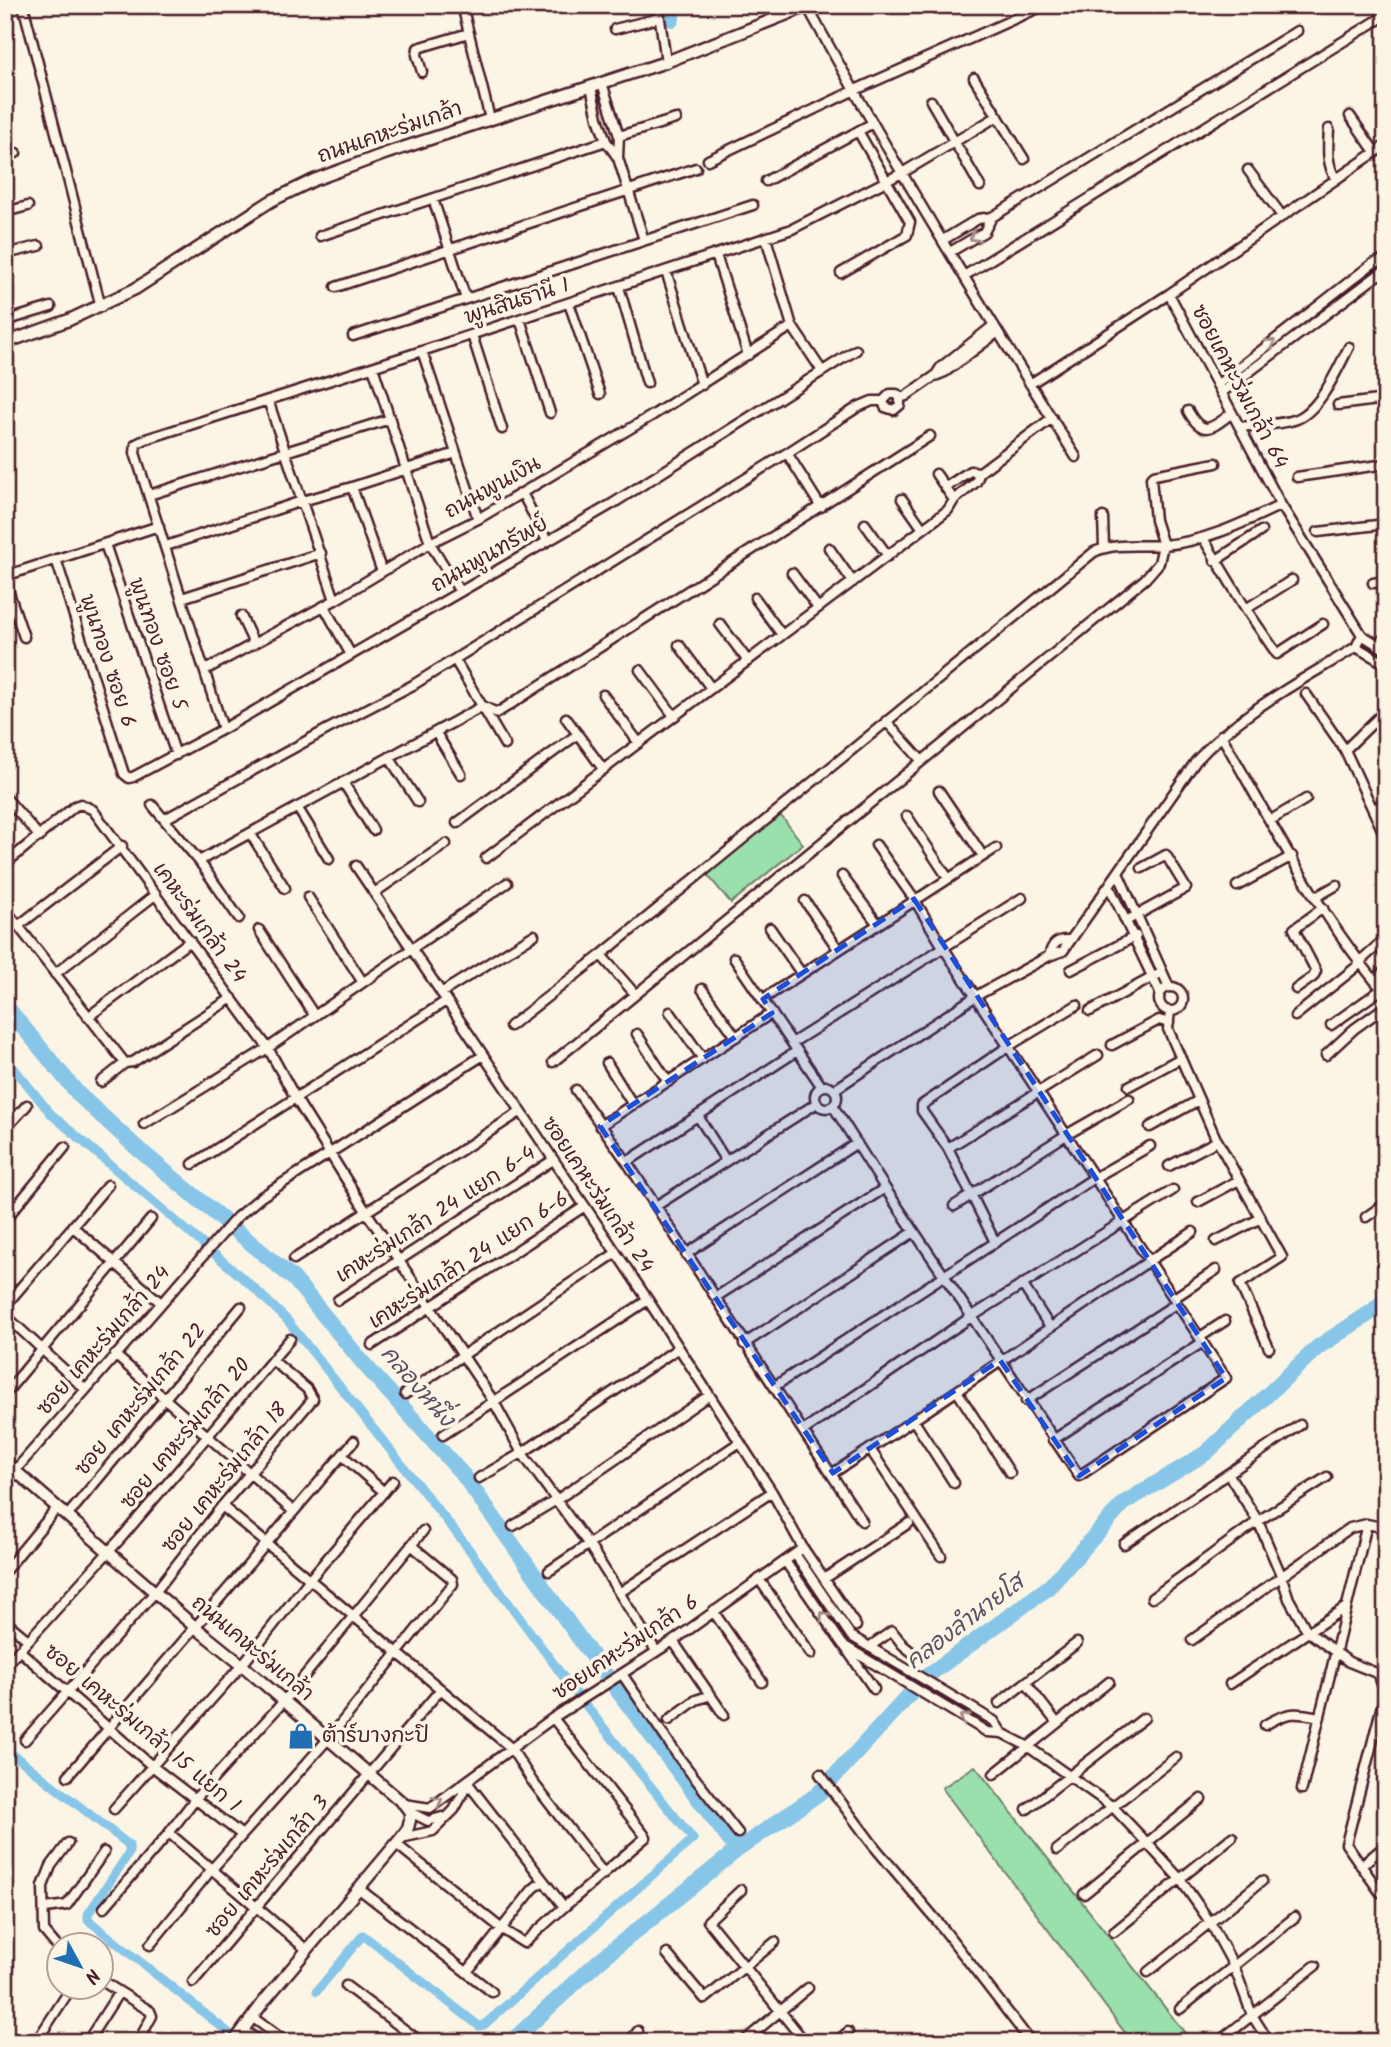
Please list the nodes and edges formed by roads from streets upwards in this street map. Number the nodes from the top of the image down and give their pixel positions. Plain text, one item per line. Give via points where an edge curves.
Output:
1 (23, 5) edge
2 (462, 5) edge
3 (658, 5) edge
4 (1045, 5) edge
5 (808, 6) edge
6 (1386, 15) edge
7 (659, 18) junction
8 (615, 29) dead end
9 (1297, 31) dead end
10 (469, 33) junction
11 (666, 62) junction
12 (422, 72) dead end
13 (974, 78) dead end
14 (597, 85) junction
15 (853, 91) junction
16 (931, 101) dead end
17 (998, 116) junction
18 (1350, 116) dead end
19 (676, 119) dead end
20 (490, 120) junction
21 (873, 123) junction
22 (616, 127) junction
23 (1329, 129) dead end
24 (602, 131) junction
25 (858, 131) junction
26 (619, 136) junction
27 (606, 141) junction
28 (954, 142) junction
29 (1386, 145) edge
30 (1375, 152) junction
31 (16, 153) dead end
32 (5, 157) edge
33 (618, 158) junction
34 (1024, 159) dead end
35 (708, 160) dead end
36 (696, 168) dead end
37 (1248, 170) dead end
38 (902, 173) junction
39 (1336, 179) junction
40 (887, 180) junction
41 (766, 181) dead end
42 (980, 186) dead end
43 (628, 191) junction
44 (433, 199) junction
45 (753, 205) dead end
46 (28, 206) dead end
47 (5, 212) edge
48 (1282, 216) junction
49 (992, 217) junction
50 (320, 236) dead end
51 (766, 238) junction
52 (644, 240) junction
53 (943, 240) junction
54 (38, 246) dead end
55 (450, 250) junction
56 (950, 252) junction
57 (5, 254) edge
58 (716, 255) junction
59 (1385, 264) edge
60 (666, 271) junction
61 (841, 273) dead end
62 (964, 276) junction
63 (336, 287) dead end
64 (618, 287) junction
65 (1169, 293) junction
66 (466, 299) junction
67 (569, 303) junction
68 (51, 307) dead end
69 (101, 307) junction
70 (1306, 315) junction
71 (520, 319) junction
72 (5, 323) edge
73 (1313, 323) junction
74 (792, 326) junction
75 (996, 329) junction
76 (472, 335) junction
77 (353, 336) dead end
78 (7, 343) edge
79 (1349, 346) dead end
80 (856, 350) dead end
81 (422, 351) junction
82 (747, 355) junction
83 (373, 367) junction
84 (1244, 370) junction
85 (822, 371) junction
86 (648, 383) dead end
87 (702, 384) junction
88 (1030, 384) junction
89 (1219, 389) junction
90 (600, 394) dead end
91 (900, 398) junction
92 (1386, 399) edge
93 (268, 400) junction
94 (883, 401) junction
95 (1338, 405) dead end
96 (1188, 411) dead end
97 (550, 413) dead end
98 (1232, 413) junction
99 (1052, 418) junction
100 (390, 419) junction
101 (1240, 427) junction
102 (502, 429) dead end
103 (930, 436) dead end
104 (285, 453) junction
105 (456, 453) junction
106 (787, 453) junction
107 (1076, 457) dead end
108 (1216, 463) dead end
109 (1386, 464) edge
110 (406, 470) junction
111 (980, 472) junction
112 (936, 474) dead end
113 (1297, 477) dead end
114 (352, 487) junction
115 (946, 487) junction
116 (522, 493) junction
117 (149, 495) junction
118 (902, 499) dead end
119 (954, 499) junction
120 (302, 501) junction
121 (1282, 505) junction
122 (821, 507) junction
123 (1103, 517) dead end
124 (478, 519) junction
125 (865, 524) dead end
126 (1386, 524) edge
127 (159, 526) junction
128 (923, 529) junction
129 (1261, 531) dead end
130 (1318, 532) dead end
131 (1203, 538) junction
132 (547, 541) junction
133 (430, 543) junction
134 (105, 544) junction
135 (1163, 545) junction
136 (166, 546) junction
137 (1104, 547) junction
138 (829, 548) dead end
139 (321, 553) junction
140 (888, 556) junction
141 (57, 559) junction
142 (1215, 561) junction
143 (382, 572) junction
144 (792, 573) dead end
145 (5, 578) edge
146 (1292, 580) dead end
147 (1386, 581) edge
148 (853, 582) junction
149 (1373, 583) dead end
150 (460, 592) junction
151 (182, 598) junction
152 (755, 598) dead end
153 (335, 600) junction
154 (324, 606) junction
155 (818, 608) junction
156 (1246, 609) junction
157 (241, 616) dead end
158 (720, 624) dead end
159 (1323, 624) dead end
160 (782, 635) junction
161 (1362, 635) junction
162 (24, 637) dead end
163 (254, 644) junction
164 (679, 645) dead end
165 (1356, 647) junction
166 (1386, 650) edge
167 (351, 655) junction
168 (454, 660) junction
169 (748, 661) junction
170 (1386, 664) edge
171 (205, 670) junction
172 (640, 670) dead end
173 (711, 688) junction
174 (1306, 694) dead end
175 (603, 695) dead end
176 (483, 706) junction
177 (1386, 710) edge
178 (674, 716) junction
179 (566, 718) dead end
180 (886, 721) junction
181 (223, 729) junction
182 (436, 733) junction
183 (578, 734) junction
184 (1221, 735) junction
185 (639, 743) junction
186 (505, 745) dead end
187 (1345, 750) junction
188 (177, 755) junction
189 (389, 757) junction
190 (921, 760) junction
191 (603, 769) junction
192 (461, 774) dead end
193 (129, 776) joint
194 (343, 782) junction
195 (939, 791) dead end
196 (5, 797) edge
197 (1306, 799) dead end
198 (1386, 799) edge
199 (418, 802) dead end
200 (152, 805) dead end
201 (297, 807) junction
202 (1374, 811) junction
203 (907, 816) dead end
204 (165, 819) junction
205 (1271, 820) junction
206 (457, 823) dead end
207 (373, 831) dead end
208 (250, 833) junction
209 (40, 837) junction
210 (1386, 838) edge
211 (446, 844) dead end
212 (876, 845) dead end
213 (122, 846) junction
214 (996, 848) dead end
215 (983, 856) junction
216 (1292, 856) junction
217 (486, 858) dead end
218 (329, 859) dead end
219 (199, 862) junction
220 (5, 864) edge
221 (356, 866) dead end
222 (1142, 868) dead end
223 (1118, 873) junction
224 (842, 876) dead end
225 (947, 878) junction
226 (507, 883) dead end
227 (1337, 885) dead end
228 (1109, 886) junction
229 (1237, 886) dead end
230 (285, 888) dead end
231 (374, 893) junction
232 (156, 894) junction
233 (308, 897) dead end
234 (1316, 897) junction
235 (1022, 898) dead end
236 (914, 899) junction
237 (805, 901) dead end
238 (1323, 908) junction
239 (5, 909) edge
240 (1137, 915) junction
241 (239, 918) dead end
242 (1126, 921) junction
243 (877, 923) junction
244 (18, 926) junction
245 (770, 928) dead end
246 (258, 930) dead end
247 (1145, 932) junction
248 (534, 934) dead end
249 (1134, 937) junction
250 (1386, 938) edge
251 (1069, 940) junction
252 (190, 941) junction
253 (412, 947) junction
254 (943, 947) junction
255 (838, 949) junction
256 (601, 955) junction
257 (1049, 956) junction
258 (734, 958) dead end
259 (1359, 963) junction
260 (1071, 970) dead end
261 (1386, 970) edge
262 (1163, 972) junction
263 (801, 973) junction
264 (55, 974) junction
265 (1153, 978) junction
266 (1374, 980) junction
267 (362, 981) junction
268 (1169, 987) junction
269 (702, 989) dead end
270 (1296, 989) dead end
271 (1384, 991) edge
272 (441, 993) junction
273 (1160, 993) junction
274 (635, 994) junction
275 (976, 996) junction
276 (232, 998) junction
277 (763, 999) junction
278 (446, 1001) junction
279 (1077, 1005) dead end
280 (1386, 1006) edge
281 (1170, 1011) junction
282 (670, 1012) dead end
283 (1090, 1012) dead end
284 (772, 1013) junction
285 (314, 1015) junction
286 (1295, 1016) dead end
287 (88, 1017) junction
288 (1169, 1023) junction
289 (1331, 1025) dead end
290 (510, 1026) dead end
291 (637, 1034) dead end
292 (736, 1037) junction
293 (792, 1043) junction
294 (1112, 1045) dead end
295 (1009, 1046) junction
296 (268, 1048) junction
297 (797, 1051) junction
298 (1098, 1055) dead end
299 (1326, 1055) dead end
300 (482, 1056) junction
301 (1181, 1058) junction
302 (703, 1059) junction
303 (553, 1062) dead end
304 (125, 1063) junction
305 (607, 1063) dead end
306 (101, 1082) dead end
307 (668, 1082) junction
308 (1129, 1086) dead end
309 (822, 1087) junction
310 (576, 1090) dead end
311 (834, 1090) junction
312 (1037, 1091) junction
313 (296, 1099) junction
314 (1129, 1099) dead end
315 (1199, 1100) junction
316 (817, 1102) junction
317 (27, 1105) dead end
318 (633, 1105) junction
319 (833, 1105) junction
320 (5, 1108) edge
321 (520, 1112) junction
322 (698, 1116) junction
323 (15, 1118) junction
324 (144, 1124) dead end
325 (600, 1126) junction
326 (1150, 1127) dead end
327 (5, 1129) edge
328 (1066, 1135) junction
329 (1217, 1140) junction
330 (856, 1143) junction
331 (1150, 1146) dead end
332 (65, 1147) dead end
333 (948, 1148) junction
334 (330, 1154) junction
335 (553, 1160) junction
336 (726, 1161) junction
337 (627, 1162) junction
338 (192, 1164) dead end
339 (1170, 1166) dead end
340 (1094, 1178) junction
341 (1240, 1180) junction
342 (108, 1185) dead end
343 (885, 1188) junction
344 (1173, 1189) dead end
345 (972, 1195) junction
346 (1198, 1202) dead end
347 (1386, 1203) edge
348 (585, 1206) junction
349 (656, 1206) junction
350 (954, 1206) dead end
351 (367, 1213) junction
352 (1366, 1217) dead end
353 (1261, 1218) junction
354 (151, 1219) dead end
355 (5, 1220) edge
356 (1122, 1221) junction
357 (72, 1226) junction
358 (914, 1231) junction
359 (1194, 1232) dead end
360 (1216, 1241) dead end
361 (996, 1242) junction
362 (616, 1253) junction
363 (686, 1254) junction
364 (294, 1259) dead end
365 (398, 1261) junction
366 (1149, 1261) junction
367 (114, 1264) junction
368 (1216, 1270) dead end
369 (944, 1275) junction
370 (1022, 1284) junction
371 (716, 1297) junction
372 (338, 1300) dead end
373 (648, 1300) junction
374 (1176, 1300) junction
375 (161, 1303) junction
376 (5, 1306) edge
377 (241, 1307) dead end
378 (431, 1308) junction
379 (5, 1315) edge
380 (971, 1317) junction
381 (1225, 1321) dead end
382 (1050, 1327) junction
383 (290, 1339) dead end
384 (1201, 1340) junction
385 (744, 1343) junction
386 (372, 1345) dead end
387 (1269, 1348) dead end
388 (677, 1349) junction
389 (43, 1350) junction
390 (115, 1354) junction
391 (461, 1356) junction
392 (272, 1360) junction
393 (1000, 1360) junction
394 (775, 1386) junction
395 (85, 1389) junction
396 (957, 1391) junction
397 (5, 1394) edge
398 (405, 1394) dead end
399 (708, 1396) junction
400 (164, 1398) junction
401 (1026, 1401) junction
402 (494, 1402) junction
403 (914, 1421) junction
404 (1300, 1425) dead end
405 (803, 1432) junction
406 (443, 1435) dead end
407 (208, 1436) junction
408 (1053, 1440) junction
409 (354, 1441) dead end
410 (740, 1443) junction
411 (870, 1449) junction
412 (522, 1453) junction
413 (342, 1455) junction
414 (5, 1462) edge
415 (15, 1471) junction
416 (251, 1472) junction
417 (832, 1473) junction
418 (1010, 1473) dead end
419 (1229, 1475) junction
420 (1327, 1477) dead end
421 (479, 1478) dead end
422 (393, 1481) dead end
423 (5, 1482) edge
424 (954, 1483) dead end
425 (384, 1492) junction
426 (772, 1492) junction
427 (558, 1499) junction
428 (222, 1506) junction
429 (58, 1507) junction
430 (293, 1511) junction
431 (68, 1515) junction
432 (862, 1521) dead end
433 (1258, 1521) junction
434 (909, 1523) dead end
435 (1367, 1524) junction
436 (513, 1526) dead end
437 (1386, 1528) edge
438 (423, 1531) dead end
439 (266, 1543) junction
440 (1124, 1544) dead end
441 (411, 1545) junction
442 (589, 1545) junction
443 (803, 1548) junction
444 (108, 1550) junction
445 (795, 1554) junction
446 (941, 1556) dead end
447 (785, 1561) junction
448 (5, 1571) edge
449 (548, 1571) dead end
450 (1281, 1575) junction
451 (759, 1579) junction
452 (824, 1579) junction
453 (310, 1580) junction
454 (156, 1591) junction
455 (620, 1593) junction
456 (1152, 1598) dead end
457 (1346, 1606) junction
458 (713, 1611) junction
459 (353, 1615) junction
460 (5, 1621) edge
461 (856, 1626) dead end
462 (194, 1627) junction
463 (1307, 1631) junction
464 (28, 1640) junction
465 (673, 1640) junction
466 (1192, 1640) dead end
467 (860, 1641) junction
468 (1077, 1643) dead end
469 (844, 1645) junction
470 (869, 1647) junction
471 (19, 1650) junction
472 (656, 1651) junction
473 (855, 1652) junction
474 (1335, 1652) junction
475 (396, 1653) junction
476 (811, 1654) dead end
477 (914, 1654) dead end
478 (242, 1665) junction
479 (1386, 1666) edge
480 (5, 1667) edge
481 (1379, 1674) junction
482 (620, 1675) junction
483 (762, 1682) dead end
484 (1109, 1682) dead end
485 (1026, 1684) junction
486 (1230, 1684) dead end
487 (1386, 1688) edge
488 (441, 1689) junction
489 (874, 1689) dead end
490 (66, 1692) junction
491 (710, 1696) junction
492 (285, 1701) junction
493 (999, 1703) dead end
494 (724, 1715) dead end
495 (1144, 1717) dead end
496 (1320, 1717) junction
497 (553, 1718) junction
498 (669, 1720) dead end
499 (1057, 1723) junction
500 (1265, 1725) dead end
501 (108, 1729) junction
502 (1002, 1733) junction
503 (329, 1738) junction
504 (25, 1740) dead end
505 (1027, 1746) junction
506 (512, 1748) junction
507 (1176, 1757) dead end
508 (152, 1766) junction
509 (369, 1773) junction
510 (820, 1774) dead end
511 (994, 1774) dead end
512 (68, 1776) dead end
513 (1070, 1776) junction
514 (469, 1782) junction
515 (1302, 1789) dead end
516 (5, 1796) edge
517 (195, 1799) junction
518 (1200, 1799) dead end
519 (5, 1806) edge
520 (1113, 1807) junction
521 (407, 1808) junction
522 (114, 1809) dead end
523 (454, 1810) junction
524 (1027, 1810) dead end
525 (169, 1833) junction
526 (738, 1833) dead end
527 (242, 1835) junction
528 (1232, 1837) dead end
529 (398, 1841) junction
530 (68, 1843) dead end
531 (1147, 1843) junction
532 (1386, 1845) edge
533 (1057, 1850) dead end
534 (104, 1852) dead end
535 (1361, 1866) junction
536 (212, 1869) junction
537 (604, 1874) junction
538 (1180, 1879) junction
539 (542, 1881) junction
540 (1262, 1881) dead end
541 (358, 1888) junction
542 (741, 1890) dead end
543 (1084, 1894) dead end
544 (1386, 1895) edge
545 (257, 1907) junction
546 (564, 1907) junction
547 (46, 1908) junction
548 (104, 1908) dead end
549 (1295, 1917) dead end
550 (1210, 1922) junction
551 (502, 1929) junction
552 (1115, 1931) dead end
553 (46, 1934) edge
554 (775, 1942) dead end
555 (150, 1945) dead end
556 (307, 1950) junction
557 (667, 1954) dead end
558 (1234, 1966) junction
559 (1315, 1966) dead end
560 (745, 1967) junction
561 (467, 1972) junction
562 (1148, 1972) dead end
563 (193, 1983) dead end
564 (346, 1986) dead end
565 (808, 1988) dead end
566 (116, 1990) edge
567 (119, 1992) junction
568 (492, 1992) dead end
569 (61, 2002) edge
570 (1180, 2009) dead end
571 (780, 2011) junction
572 (1252, 2015) junction
573 (251, 2017) junction
574 (243, 2029) junction
575 (638, 2031) dead end
576 (848, 2032) dead end
577 (36, 2042) edge
578 (87, 2042) edge
579 (138, 2042) edge
580 (233, 2042) edge
581 (261, 2042) edge
582 (286, 2042) edge
583 (421, 2042) edge
584 (629, 2042) edge
585 (743, 2042) edge
586 (805, 2042) edge
587 (836, 2042) edge
588 (1031, 2042) edge
589 (1218, 2042) edge
590 (1269, 2042) edge

1 - 69 street
2 - 10 street
3 - 7 street
4 - 15 street
5 - 11 street, ถนนเคหะร่มเกล้า
5 - 15 street
6 - 62 street
7 - 8 street
7 - 11 street
9 - 49 street
10 - 12 street via 420,46 417,55
10 - 20 street
11 - 14 street, ถนนเคหะร่มเกล้า
13 - 17 street
14 - 20 street, ถนนเคหะร่มเกล้า
14 - 22 street
14 - 24 street
15 - 21 street
15 - 35 street
16 - 28 street
17 - 28 street, พูนสินธานี 1
17 - 34 street
18 - 30 street
19 - 26 street
20 - 69 street, ถนนเคหะร่มเกล้า via 348,166 293,190
21 - 25 street
21 - 38 street
22 - 24 street
22 - 26 street
23 - 39 street via 1328,157
24 - 27 street
25 - 40 street
25 - 41 street
26 - 33 street
27 - 33 street
27 - 44 street
28 - 38 street, พูนสินธานี 1
28 - 42 street
29 - 30 street
30 - 39 street
31 - 32 street
33 - 43 street
36 - 43 street
37 - 48 street
38 - 40 street, พูนสินธานี 1
38 - 53 street
39 - 48 street
40 - 51 street, พูนสินธานี 1
40 - 61 street via 911,222 909,232
43 - 52 street
43 - 55 street
44 - 50 street
44 - 55 street
45 - 52 street
46 - 47 street
48 - 65 street
49 - 53 street via 978,219
49 -> 56 street via 984,232
51 - 58 street, พูนสินธานี 1
51 - 74 street
52 - 66 street
53 - 56 street
54 - 57 street
55 - 63 street
55 - 66 street
56 - 62 street
58 - 60 street, พูนสินธานี 1
58 - 82 street
59 - 70 street via 1372,264
59 - 73 street
60 - 64 street, พูนสินธานี 1
60 - 87 street
62 - 75 street
64 - 67 street, พูนสินธานี 1
64 - 86 street
65 - 88 street, ซอยเคหะร่มเกล้า 64
65 - 89 street, ซอยเคหะร่มเกล้า 64
66 - 77 street
67 - 71 street, พูนสินธานี 1
67 - 90 street
68 - 72 street
69 - 78 street, ถนนเคหะร่มเกล้า
70 - 73 street
84 -> 70 street
71 - 76 street, พูนสินธานี 1
71 - 97 street
72 - 78 street
73 - 84 street
74 - 82 street, ถนนพูนเงิน
74 - 85 street
75 - 88 street
75 - 91 street via 945,372
76 - 81 street, พูนสินธานี 1
76 - 102 street
79 - 101 street via 1326,391 1297,420
80 - 85 street, ถนนพูนทรัพย์
81 - 83 street, พูนสินธานี 1
81 - 105 street
82 - 87 street, ถนนพูนเงิน
83 - 93 street, พูนสินธานี 1
83 - 100 street
84 - 89 street
85 - 132 street, ถนนพูนทรัพย์
87 - 116 street, ถนนพูนเงิน
88 - 99 street
89 - 98 street, ซอยเคหะร่มเกล้า 64
91 - 94 street via 890,394
91 - 94 street via 894,410
92 - 95 street
93 - 104 street
93 - 117 street, พูนสินธานี 1 via 136,444
94 - 106 street via 858,407
96 - 98 street via 1196,425 1204,428
98 - 101 street, ซอยเคหะร่มเกล้า 64
99 - 107 street
99 - 111 street
100 - 104 street
100 - 110 street
101 - 121 street, ซอยเคหะร่มเกล้า 64
103 - 122 street
104 - 117 street
104 - 120 street
105 - 110 street
105 - 124 street
106 - 122 street
106 - 168 street
108 - 135 street via 1151,478
109 - 113 street
110 - 114 street
110 - 133 street
111 - 115 street via 970,471
111 - 119 street via 976,482
112 - 115 street
114 - 120 street
114 - 143 street
115 - 119 street
116 - 124 street, ถนนพูนเงิน
116 - 132 street
117 - 127 street
118 - 128 street
119 - 128 street via 948,510
120 - 136 street
120 - 139 street
121 - 131 street
121 - 161 street, ซอยเคหะร่มเกล้า 64
122 - 176 street via 497,713
123 - 137 street
124 - 133 street, ถนนพูนเงิน
125 - 140 street
126 - 130 street
127 - 134 street
127 - 136 street
128 - 140 street
129 - 142 street
131 - 135 street
131 - 142 street
132 - 150 street, ถนนพูนทรัพย์
133 - 143 street, ถนนพูนเงิน
133 - 150 street
134 - 141 street
134 - 188 street, พูนทอง ซอย 5
135 - 137 street
135 - 190 street via 1159,563 1145,579
136 - 151 street
137 - 180 street
138 - 148 street
139 - 151 street
139 - 153 street
140 - 148 street
141 - 145 street
141 - 193 street, พูนทอง ซอย 6
142 - 156 street
143 - 153 street, ถนนพูนเงิน
144 - 155 street
145 - 162 street
146 - 156 street
147 - 149 street
148 - 155 street
150 - 167 street, ถนนพูนทรัพย์
151 - 171 street
152 - 160 street
153 - 154 street, ถนนพูนเงิน
154 - 163 street, ถนนพูนเงิน
154 - 167 street
155 - 160 street
156 - 159 street via 1277,654
157 - 163 street
158 - 169 street
160 - 169 street
161 - 165 street
161 - 166 street
163 - 171 street, ถนนพูนเงิน
164 - 173 street
165 - 170 street
165 - 184 street
167 - 181 street, ถนนพูนทรัพย์
168 - 176 street
168 - 204 street
169 - 173 street
171 - 181 street
172 - 178 street
173 - 178 street
174 - 187 street
175 - 185 street
176 - 182 street
176 - 186 street
177 - 187 street
178 - 185 street
179 - 183 street
180 - 190 street
180 - 256 street
181 - 188 street, ถนนพูนทรัพย์
182 - 189 street
182 - 192 street
183 - 191 street
183 - 206 street
184 - 205 street
184 - 223 street via 1196,761
185 - 191 street
187 - 202 street
188 - 193 street, ถนนพูนทรัพย์
189 - 194 street
189 - 199 street
190 - 274 street
191 - 217 street
194 - 201 street
194 - 207 street
195 - 215 street
196 - 209 street
197 - 205 street
198 - 202 street
200 - 204 street
201 - 208 street
201 - 218 street
202 - 210 street
203 - 225 street
204 - 219 street
205 - 216 street
208 - 219 street
208 - 230 street
209 - 213 street, เคหะร่มเกล้า 24 via 81,804 93,810
209 - 220 street, เคหะร่มเกล้า 24
211 - 231 street
212 - 236 street
213 - 232 street, เคหะร่มเกล้า 24
213 - 244 street
214 - 215 street
215 - 225 street
216 - 229 street
216 - 234 street
219 - 241 street
221 - 231 street, ซอยเคหะร่มเกล้า 24
222 - 240 street via 1166,855 1186,888
223 - 228 street
223 - 240 street
224 - 243 street
225 - 236 street
226 - 253 street
227 - 234 street
228 - 242 street
228 - 251 street
231 - 253 street, ซอยเคหะร่มเกล้า 24
232 - 252 street, เคหะร่มเกล้า 24
232 - 264 street
233 - 267 street
234 - 238 street
235 - 254 street
236 - 243 street
236 - 254 street
237 - 255 street
238 - 259 street
238 - 270 street via 1294,929 1316,971
239 - 244 street
240 - 242 street
240 - 247 street
242 - 249 street
243 - 255 street
244 - 264 street
245 - 263 street
246 - 285 street
247 - 249 street
247 - 262 street
248 - 272 street
249 - 260 street
249 - 265 street
250 - 259 street
251 - 257 street via 1063,951
251 - 257 street via 1055,943
252 - 276 street, เคหะร่มเกล้า 24
252 - 287 street
253 - 267 street
253 - 272 street, ซอยเคหะร่มเกล้า 24
254 - 275 street
254 - 293 street
255 - 263 street
256 - 274 street
256 - 290 street
257 - 275 street
258 - 277 street
259 - 266 street
259 - 286 street
261 - 266 street
262 - 265 street
262 - 268 street
263 - 277 street
264 - 287 street
265 - 273 street
265 - 283 street
266 - 271 street
267 - 285 street
268 - 273 street
268 - 281 street via 1178,989 1183,1000
269 - 292 street
271 - 289 street
272 - 278 street, ซอยเคหะร่มเกล้า 24
273 - 281 street via 1160,1004
274 - 303 street
275 - 295 street
275 - 311 street
276 - 296 street, เคหะร่มเกล้า 24
276 - 304 street
277 - 284 street
278 - 300 street, ซอยเคหะร่มเกล้า 24
278 - 313 street
279 - 295 street
280 - 299 street
281 - 288 street
282 - 302 street
284 - 292 street
284 - 293 street
285 - 296 street
287 - 304 street
288 - 294 street via 1159,1020
288 - 301 street
291 - 307 street
292 - 302 street
293 - 297 street
295 - 312 street
295 - 333 street via 922,1105
296 - 313 street, เคหะร่มเกล้า 24
296 - 324 street
297 - 309 street
297 - 322 street
298 - 312 street
300 - 321 street, ซอยเคหะร่มเกล้า 24
300 - 334 street, ซอย เคหะร่มเกล้า 24
301 - 308 street
301 - 315 street
302 - 307 street
304 - 306 street
305 - 318 street
307 - 318 street
309 - 311 street
309 - 316 street
310 - 325 street
311 - 319 street via 837,1098
312 - 328 street
312 - 333 street
313 - 334 street, เคหะร่มเกล้า 24
313 - 338 street
314 - 328 street
315 - 326 street
315 - 329 street
316 - 319 street via 824,1108
316 - 336 street
317 - 323 street
318 - 325 street
319 - 330 street
320 - 323 street
321 - 335 street, ซอยเคหะร่มเกล้า 24
321 - 351 street
322 - 336 street
322 - 337 street
323 - 327 street
325 - 337 street
328 - 340 street
328 - 345 street
329 - 339 street
329 - 341 street
330 - 343 street
330 - 363 street
331 - 340 street
332 - 355 street
333 - 345 street
334 - 351 street, เคหะร่มเกล้า 24
334 - 375 street, ซอย เคหะร่มเกล้า 24 via 237,1217
335 - 348 street, ซอยเคหะร่มเกล้า 24
335 - 365 street, เคหะร่มเกล้า 24 แยก 6-4
336 - 349 street
337 - 349 street
340 - 356 street
340 - 361 street
341 - 346 street
341 - 353 street
342 - 357 street
343 - 358 street
343 - 371 street
344 - 356 street
345 - 350 street
345 - 361 street
347 - 352 street
348 - 362 street, ซอยเคหะร่มเกล้า 24
348 - 378 street, เคหะร่มเกล้า 24 แยก 6-6
349 - 363 street
351 - 364 street
351 - 365 street, เคหะร่มเกล้า 24
353 - 360 street
353 - 387 street via 1282,1257 1240,1284
354 - 367 street
356 - 366 street
356 - 370 street
357 - 367 street
357 - 376 street
358 - 369 street
358 - 385 street
359 - 366 street
361 - 369 street
362 - 373 street, ซอยเคหะร่มเกล้า 24
362 - 391 street
363 - 371 street
365 - 372 street, เคหะร่มเกล้า 24 แยก 6-4
365 - 378 street, เคหะร่มเกล้า 24
366 - 374 street
366 - 382 street
367 - 375 street
367 - 389 street
368 - 374 street
369 - 380 street
369 - 394 street
370 - 380 street
370 - 382 street
371 - 385 street
373 - 388 street, ซอยเคหะร่มเกล้า 24
373 - 402 street
374 - 384 street
374 - 401 street
375 - 390 street, ซอย เคหะร่มเกล้า 24
377 - 400 street, ซอย เคหะร่มเกล้า 22
378 - 386 street, เคหะร่มเกล้า 24 แยก 6-6
378 - 391 street, เคหะร่มเกล้า 24
379 - 389 street
380 - 393 street
380 - 405 street
381 - 384 street
382 - 393 street
383 - 392 street, ซอย เคหะร่มเกล้า 20
384 - 408 street
384 - 408 street via 1225,1379 1080,1476
385 - 394 street
388 - 399 street, ซอยเคหะร่มเกล้า 24
388 - 412 street
389 - 395 street
389 - 397 street
390 - 395 street, ซอย เคหะร่มเกล้า 24
390 - 400 street
391 - 398 street
391 - 402 street, เคหะร่มเกล้า 24
392 - 407 street, ซอย เคหะร่มเกล้า 20
392 - 416 street, ซอย เคหะร่มเกล้า 18 via 313,1399
393 - 396 street
393 - 401 street
394 - 405 street
395 - 415 street, ซอย เคหะร่มเกล้า 24
396 - 403 street
396 - 418 street
399 - 410 street, ซอยเคหะร่มเกล้า 24
399 - 427 street
400 - 407 street
400 - 431 street, ซอย เคหะร่มเกล้า 22
401 - 408 street
402 - 406 street
402 - 412 street, เคหะร่มเกล้า 24
403 - 411 street
403 - 424 street
404 - 419 street
405 - 417 street
407 - 416 street
407 - 444 street, ซอย เคหะร่มเกล้า 20
409 - 413 street
410 - 426 street, ซอยเคหะร่มเกล้า 24
410 - 442 street
411 - 417 street
411 - 446 street
412 - 421 street
412 - 427 street, เคหะร่มเกล้า 24
413 - 425 street
413 - 430 street
414 - 415 street, ถนนเคหะร่มเกล้า
415 - 423 street, ซอย เคหะร่มเกล้า 24
415 - 429 street, ถนนเคหะร่มเกล้า
416 - 428 street, ซอย เคหะร่มเกล้า 18
416 - 430 street
417 - 432 street
419 - 433 street
419 - 440 street
420 - 433 street
422 - 425 street
425 - 453 street
426 - 443 street, ซอยเคหะร่มเกล้า 24
426 - 455 street
427 - 436 street
427 - 442 street, เคหะร่มเกล้า 24
428 - 439 street
428 - 454 street, ซอย เคหะร่มเกล้า 18
429 - 431 street, ถนนเคหะร่มเกล้า
429 - 448 street
430 - 439 street
431 - 444 street, ถนนเคหะร่มเกล้า
433 - 450 street
433 - 456 street
434 - 452 street
435 - 437 street
435 - 450 street via 1350,1528
435 - 457 street
438 - 441 street
439 - 453 street
439 - 462 street
441 - 459 street
441 - 475 street via 454,1582
442 - 449 street
442 - 455 street, เคหะร่มเกล้า 24
443 - 445 street, ซอยเคหะร่มเกล้า 6
443 - 452 street, ซอยเคหะร่มเกล้า 24
444 - 454 street, ถนนเคหะร่มเกล้า
444 - 464 street, ซอย เคหะร่มเกล้า 20
445 - 447 street, ซอยเคหะร่มเกล้า 6
445 - 467 street via 851,1636
447 - 451 street, ซอยเคหะร่มเกล้า 6
469 -> 447 street
450 - 463 street
450 - 466 street
451 - 458 street, ซอยเคหะร่มเกล้า 6
451 - 476 street
452 - 461 street, ซอยเคหะร่มเกล้า 24
453 - 459 street
453 - 478 street
454 - 462 street, ถนนเคหะร่มเกล้า
454 - 490 street, ซอย เคหะร่มเกล้า 18
455 - 472 street, เคหะร่มเกล้า 24
457 - 463 street
457 - 474 street
458 - 465 street, ซอยเคหะร่มเกล้า 6
458 - 483 street
459 - 475 street
459 - 492 street
460 - 464 street
462 - 478 street, ถนนเคหะร่มเกล้า
462 - 501 street
463 - 474 street
463 - 486 street
464 - 471 street, ซอย เคหะร่มเกล้า 20
465 - 472 street, ซอยเคหะร่มเกล้า 6
465 - 491 street
467 - 470 street
467 - 473 street
468 - 485 street
469 - 473 street
469 - 489 street
470 - 477 street via 892,1631
470 - 502 street via 995,1721
471 - 480 street, ซอย เคหะร่มเกล้า 20
471 - 490 street, ซอย เคหะร่มเกล้า 15 แยก 1
472 - 482 street, ซอยเคหะร่มเกล้า 6
502 -> 473 street via 987,1732
474 - 481 street
474 - 496 street
475 - 488 street
475 - 503 street
478 - 492 street, ถนนเคหะร่มเกล้า
478 - 508 street
479 - 481 street
481 - 487 street
482 - 497 street, ซอยเคหะร่มเกล้า 6
482 - 526 street
484 - 499 street
485 - 493 street
485 - 499 street
487 - 535 street via 1347,1836 1346,1844
488 - 506 street
488 - 509 street, ซอย เคหะร่มเกล้า 3
490 - 501 street, ซอย เคหะร่มเกล้า 15 แยก 1
490 - 504 street, ซอย เคหะร่มเกล้า 18
491 - 494 street
491 - 498 street via 696,1700
492 - 503 street, ถนนเคหะร่มเกล้า
492 - 517 street
495 - 513 street
496 - 500 street via 1291,1712
496 - 515 street
497 - 506 street, ซอยเคหะร่มเกล้า 6
497 - 537 street via 646,1837
499 - 505 street
501 - 508 street, ซอย เคหะร่มเกล้า 15 แยก 1
501 - 512 street
502 - 505 street
503 - 509 street, ถนนเคหะร่มเกล้า
503 - 527 street
505 - 511 street
505 - 513 street
506 - 514 street, ซอยเคหะร่มเกล้า 6
506 - 537 street
507 - 520 street
508 - 517 street, ซอย เคหะร่มเกล้า 15 แยก 1
508 - 522 street
509 - 521 street, ถนนเคหะร่มเกล้า
509 - 545 street, ซอย เคหะร่มเกล้า 3
510 - 588 street
513 - 520 street
513 - 524 street
521 -> 514 street, ซอยเคหะร่มเกล้า 6 via 430,1808
514 - 523 street, ซอยเคหะร่มเกล้า 6
514 - 539 street
516 - 519 street
517 - 525 street
517 - 527 street, ซอย เคหะร่มเกล้า 15 แยก 1
518 - 531 street
520 - 531 street
520 - 533 street
521 - 523 street via 433,1821
521 - 529 street via 408,1828
523 - 529 street, ซอยเคหะร่มเกล้า 6 via 433,1831
525 - 536 street
525 - 548 street
527 - 536 street
528 - 538 street
529 - 541 street
529 - 551 street
530 - 547 street via 46,1876
531 - 538 street
531 - 543 street
532 - 535 street
534 - 547 street via 67,1905
535 - 544 street
536 - 545 street
536 - 555 street
537 - 546 street
538 - 550 street
538 - 552 street
539 - 546 street
539 - 551 street
540 - 550 street
541 - 556 street
541 - 561 street
542 - 560 street via 708,1921
545 - 556 street
545 - 563 street, ซอย เคหะร่มเกล้า 3
546 - 551 street via 526,1943
547 - 553 street
549 - 558 street
550 - 558 street
550 - 562 street
551 - 561 street
554 - 560 street
556 - 573 street
557 - 560 street via 705,1999
558 - 570 street
558 - 572 street
559 - 572 street
560 - 571 street
561 - 568 street
564 - 583 street
565 - 571 street
566 - 567 street
567 - 578 street
567 - 579 street via 152,2016
569 - 577 street
571 - 585 street
571 - 586 street
572 - 589 street
572 - 590 street
573 - 574 street
573 - 582 street
574 - 580 street
574 - 581 street
575 - 584 street
576 - 587 street

